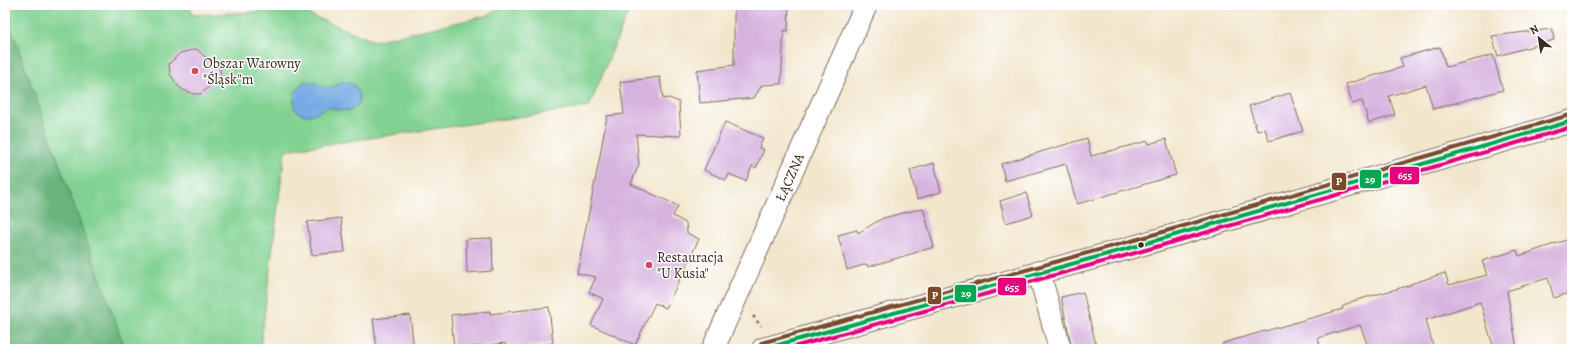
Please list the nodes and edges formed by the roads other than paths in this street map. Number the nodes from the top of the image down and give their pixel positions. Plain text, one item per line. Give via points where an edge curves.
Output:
1 (866, 5) edge
2 (1572, 121) edge
3 (1038, 272) junction
4 (713, 349) edge
5 (763, 349) edge
6 (1060, 349) edge

1 - 4 street, ŁĄCZNA
2 - 3 street
3 - 5 street
3 - 6 street

